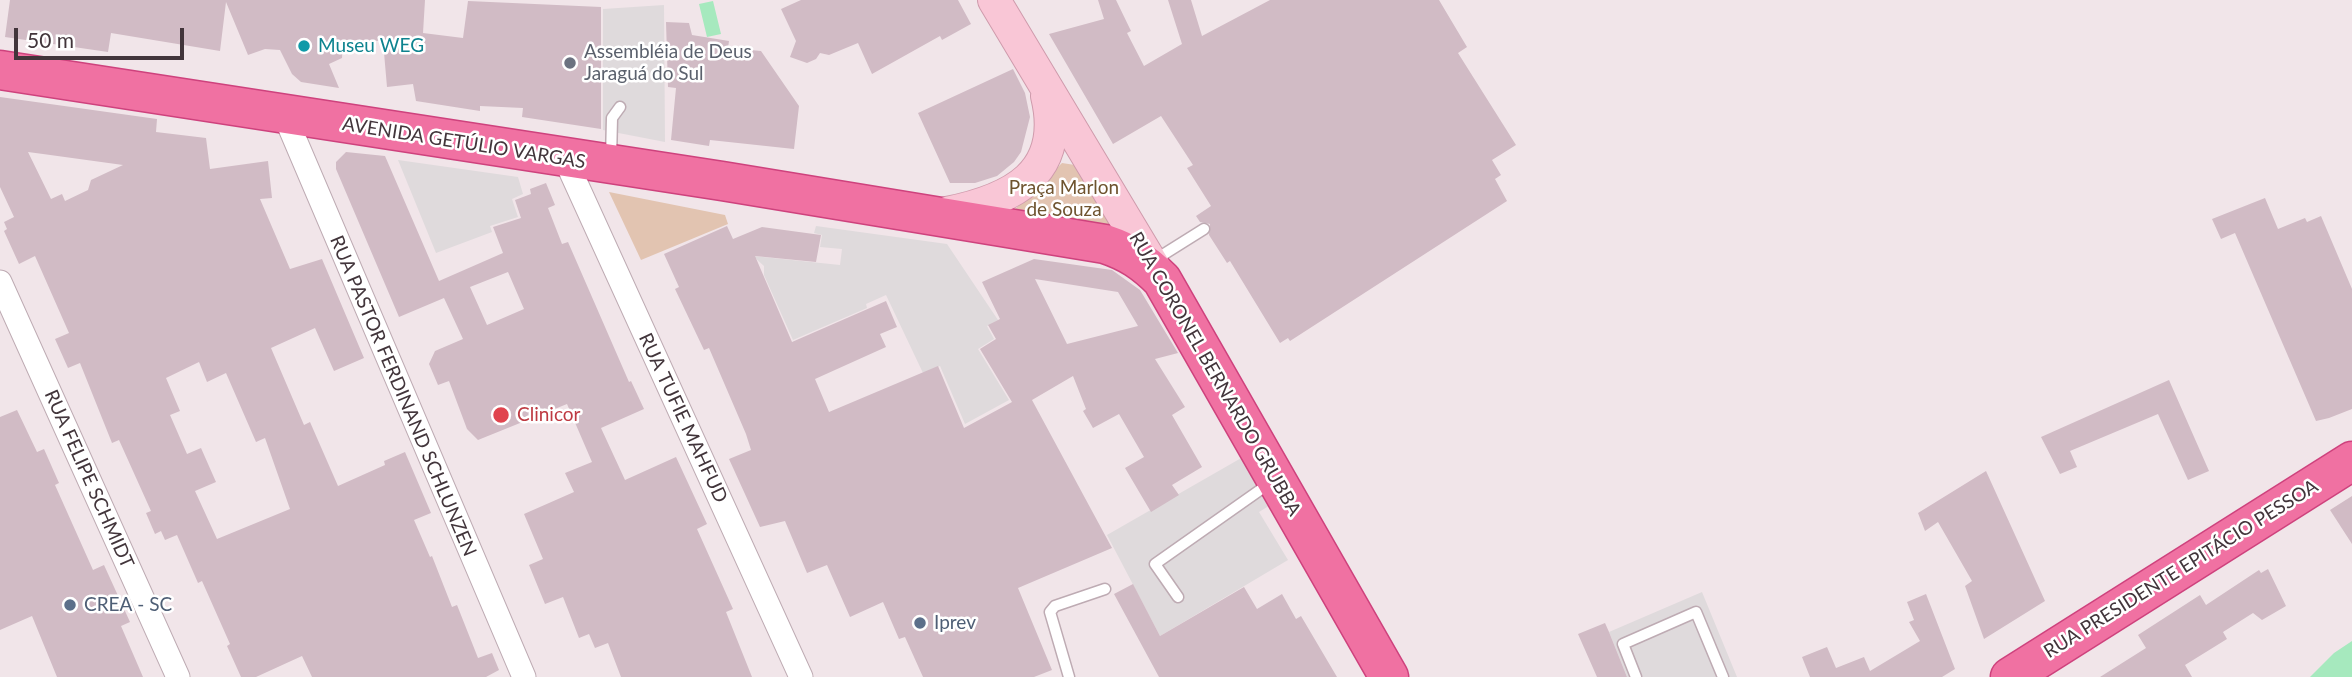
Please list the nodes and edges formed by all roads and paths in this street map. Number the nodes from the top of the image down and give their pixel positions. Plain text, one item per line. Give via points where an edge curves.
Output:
1 (997, 2) edge
2 (0, 70) edge
3 (1045, 88) junction
4 (620, 107) dead end
5 (284, 114) junction
6 (565, 159) junction
7 (1090, 160) junction
8 (1041, 162) junction
9 (611, 165) junction
10 (929, 216) junction
11 (1204, 229) dead end
12 (1156, 271) junction
13 (0, 282) edge
14 (2352, 461) edge
15 (1276, 479) junction
16 (1105, 589) dead end
17 (1178, 597) dead end
18 (178, 677) edge
19 (524, 677) edge
20 (801, 677) edge
21 (1069, 677) edge
22 (1389, 677) edge
23 (1636, 677) edge
24 (1723, 677) edge
25 (2010, 677) edge

1 - 3 street, RUA CORONEL BERNARDO GRUBBA
2 - 5 highway, AVENIDA GETÚLIO VARGAS
3 - 7 street, RUA CORONEL BERNARDO GRUBBA
3 - 8 street, AVENIDA GETÚLIO VARGAS via 1051,122
4 - 9 lane via 612,118
5 - 6 highway, AVENIDA GETÚLIO VARGAS
5 - 19 street, RUA PASTOR FERDINAND SCHLUNZEN
6 - 9 highway, AVENIDA GETÚLIO VARGAS
6 - 20 street, RUA TUFIE MAHFUD
7 - 8 street via 1064,150
7 - 12 street, RUA CORONEL BERNARDO GRUBBA
8 - 10 street, AVENIDA GETÚLIO VARGAS via 1015,191 1001,199
9 - 10 highway, AVENIDA GETÚLIO VARGAS
10 - 12 highway, AVENIDA GETÚLIO VARGAS via 1105,244
11 - 12 lane
12 - 15 highway, RUA CORONEL BERNARDO GRUBBA
13 - 18 street, RUA FELIPE SCHMIDT
14 - 25 highway, RUA PRESIDENTE EPITÁCIO PESSOA
15 - 17 lane via 1155,564
15 - 22 highway, RUA CORONEL BERNARDO GRUBBA
16 - 21 lane via 1055,606 1050,612
23 - 24 lane via 1623,644 1696,612

